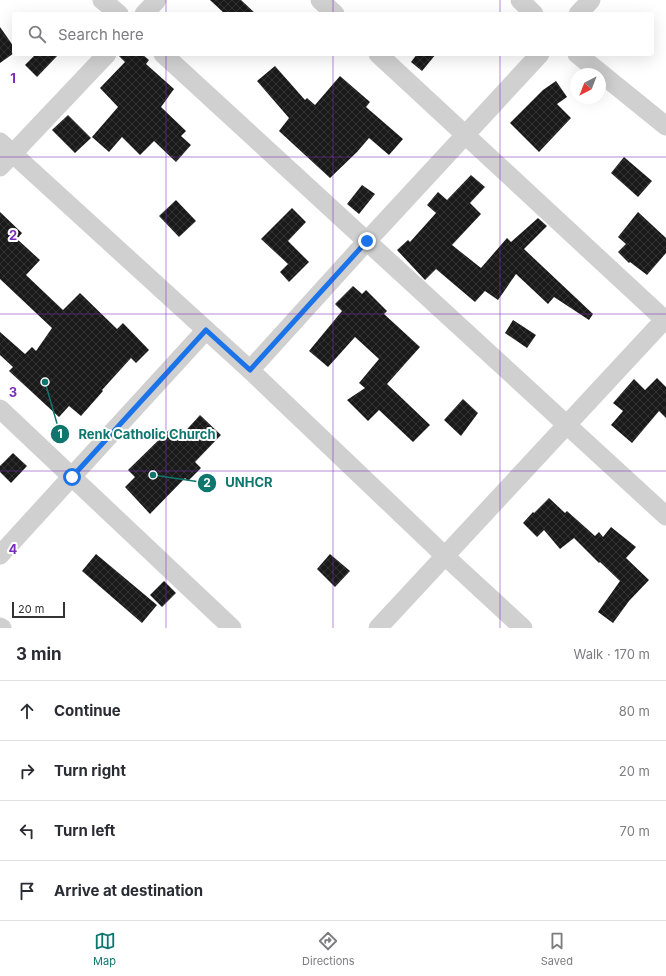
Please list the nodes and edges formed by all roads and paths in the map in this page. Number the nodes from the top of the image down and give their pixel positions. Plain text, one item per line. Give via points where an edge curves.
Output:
1 (102, 0) edge
2 (158, 0) edge
3 (320, 0) edge
4 (520, 0) edge
5 (591, 0) edge
6 (117, 12) edge
7 (146, 12) edge
8 (333, 12) edge
9 (532, 12) edge
10 (580, 12) edge
11 (105, 56) edge
12 (166, 56) edge
13 (380, 56) edge
14 (538, 56) edge
15 (579, 56) edge
16 (666, 126) edge
17 (465, 135) junction
18 (4, 154) edge
19 (367, 241) junction
20 (666, 320) edge
21 (206, 330) junction
22 (250, 370) junction
23 (0, 409) edge
24 (567, 425) junction
25 (72, 477) junction
26 (666, 516) edge
27 (0, 555) edge
28 (445, 556) junction
29 (232, 628) edge
30 (378, 628) edge
31 (523, 628) edge

1 - 6 street
2 - 7 street
3 - 8 street
4 - 9 street
5 - 10 street
11 - 18 street
12 - 19 street
13 - 17 street
14 - 17 street
15 - 16 street
17 - 19 street
17 - 20 street
18 - 21 street
19 - 22 street
19 - 24 street
20 - 24 street
21 - 22 street
21 - 25 street
22 - 28 street
23 - 25 street
24 - 26 street
24 - 28 street
25 - 27 street
25 - 29 street
28 - 30 street
28 - 31 street

